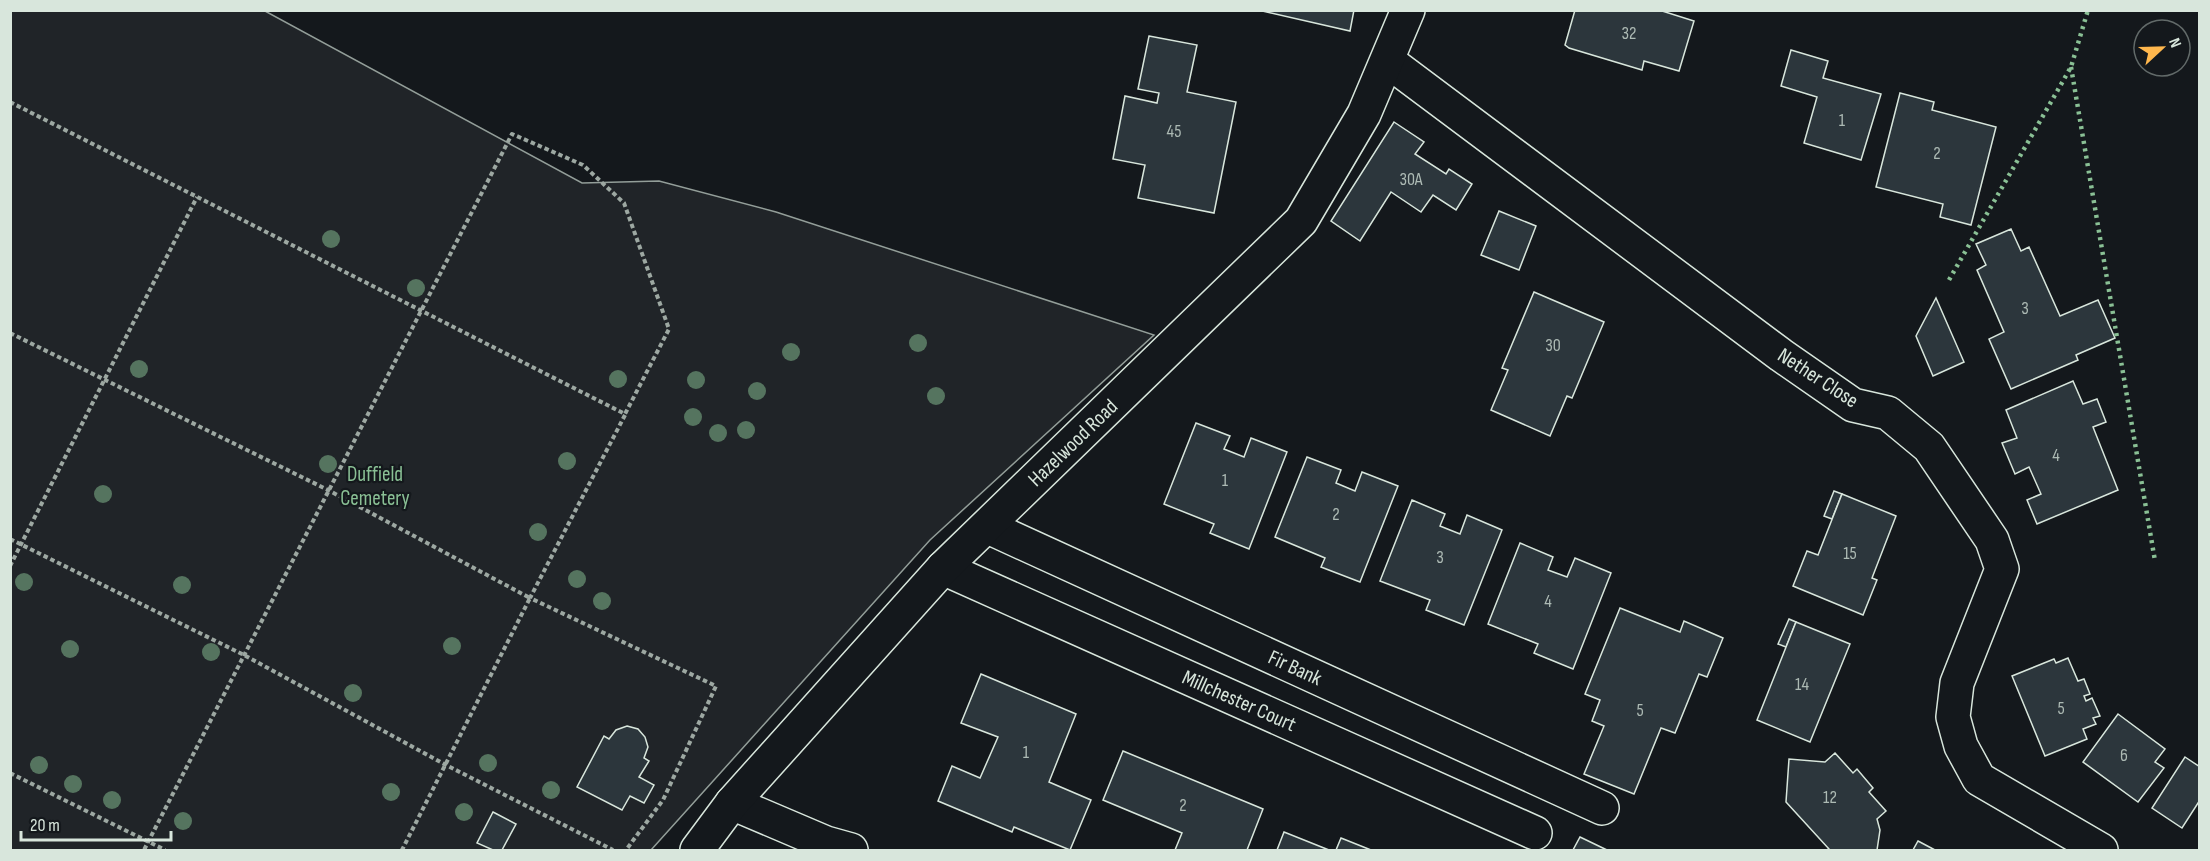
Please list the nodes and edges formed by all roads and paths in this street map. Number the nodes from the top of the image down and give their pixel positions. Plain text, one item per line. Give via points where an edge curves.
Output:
1 (1408, 10) edge
2 (1388, 61) junction
3 (10, 102) edge
4 (197, 197) junction
5 (420, 310) junction
6 (10, 333) edge
7 (104, 380) junction
8 (625, 414) junction
9 (328, 490) junction
10 (988, 527) junction
11 (10, 539) edge
12 (21, 545) junction
13 (10, 566) edge
14 (943, 568) junction
15 (531, 598) junction
16 (244, 655) junction
17 (446, 765) junction
18 (10, 772) edge
19 (732, 803) junction
20 (1602, 808) dead end
21 (1535, 833) dead end
22 (148, 843) junction
23 (144, 850) edge
24 (165, 850) edge
25 (402, 850) edge
26 (613, 850) edge
27 (626, 850) edge
28 (697, 850) edge
29 (851, 850) edge
30 (2101, 850) edge

1 - 2 street, Hazelwood Road
2 - 10 street, Hazelwood Road via 1364,114 1301,221
2 - 30 street, Nether Close via 1781,355 1852,405 1888,413 1929,447 1992,540 2002,569 1958,683 1953,717 1961,746 1979,779
3 - 4 path
4 - 5 path
4 - 7 path
5 - 8 path
5 - 8 path via 512,134 582,165 624,203 669,329
5 - 9 path
6 - 7 path
7 - 9 path
7 - 12 path
8 - 15 path
9 - 15 path
9 - 16 path
10 - 14 street, Hazelwood Road
10 - 20 street, Fir Bank
11 - 12 path
12 - 13 path
12 - 16 path
14 - 19 street, Hazelwood Road
14 - 21 street, Millchester Court
15 - 17 path
15 - 27 path via 716,686 663,800
16 - 17 path
16 - 22 path
17 - 25 path
17 - 26 path
18 - 22 path
19 - 28 street, Hazelwood Road
19 - 29 street
22 - 23 path
22 - 24 path

